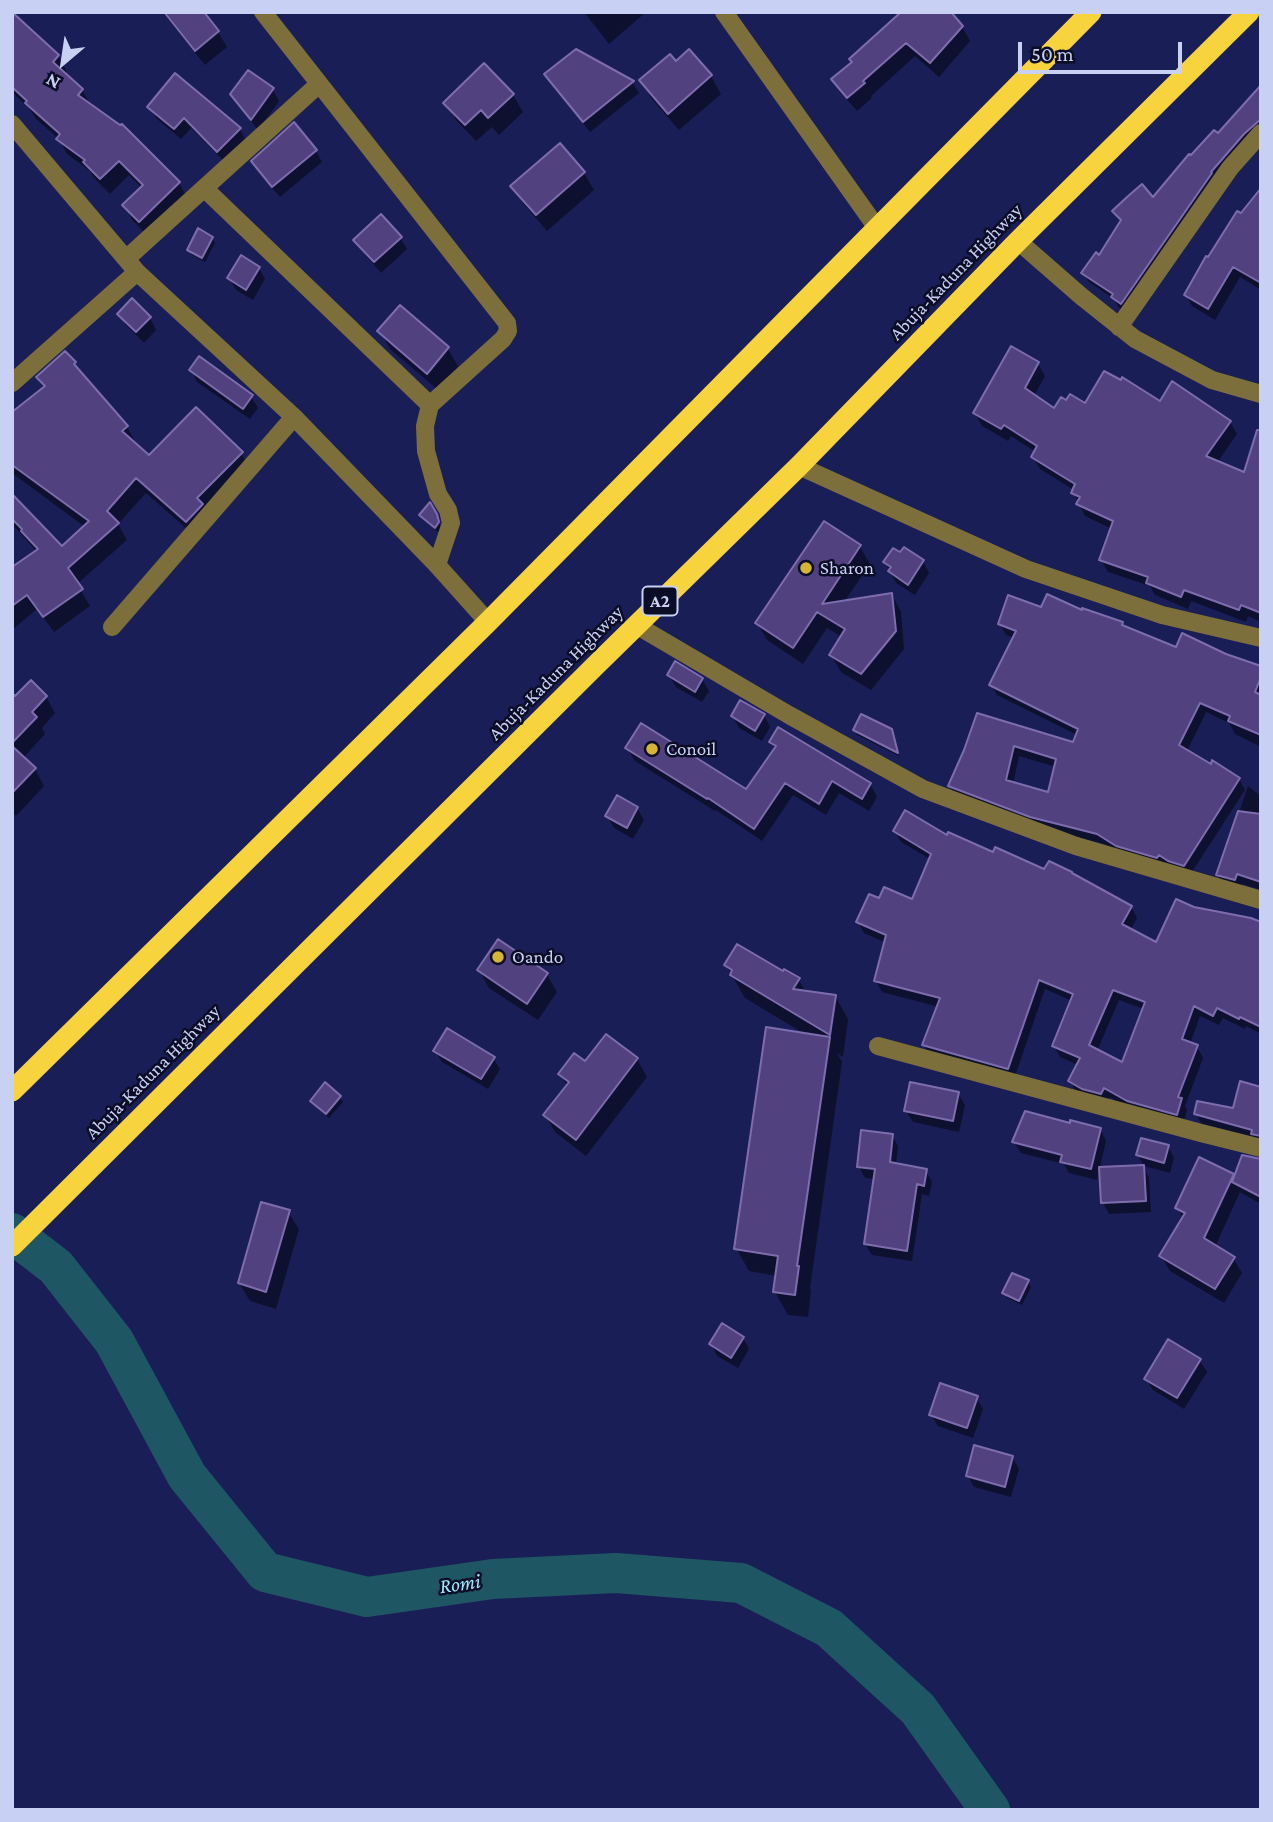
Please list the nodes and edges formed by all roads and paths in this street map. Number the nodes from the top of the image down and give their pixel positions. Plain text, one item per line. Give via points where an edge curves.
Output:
1 (262, 12) edge
2 (724, 12) edge
3 (1091, 12) edge
4 (1249, 12) edge
5 (319, 84) junction
6 (12, 124) edge
7 (1261, 133) edge
8 (205, 189) junction
9 (877, 228) junction
10 (1018, 241) junction
11 (132, 265) junction
12 (1119, 327) junction
13 (12, 383) edge
14 (1261, 394) edge
15 (430, 405) junction
16 (294, 417) junction
17 (799, 466) junction
18 (437, 565) junction
19 (488, 622) junction
20 (636, 625) junction
21 (112, 627) dead end
22 (1261, 638) edge
23 (1261, 900) edge
24 (878, 1046) dead end
25 (12, 1091) edge
26 (1261, 1148) edge
27 (12, 1246) edge

1 - 5 street
2 - 9 street
3 - 9 highway
4 - 10 highway, Abuja-Kaduna Highway / A2
5 - 8 street
5 - 15 street via 507,323 503,339
6 - 11 street
7 - 12 street via 1230,168
8 - 11 street
8 - 15 street
9 - 19 highway
10 - 12 street
10 - 17 highway, Abuja-Kaduna Highway / A2
11 - 13 street
11 - 16 street
12 - 14 street via 1212,380
15 - 18 street via 426,451 451,523
16 - 18 street
16 - 21 street
17 - 20 highway, Abuja-Kaduna Highway / A2
17 - 22 street via 1026,569 1162,615
18 - 19 street
19 - 25 highway
20 - 23 street via 923,789 1076,846
20 - 27 highway, Abuja-Kaduna Highway / A2
24 - 26 street

